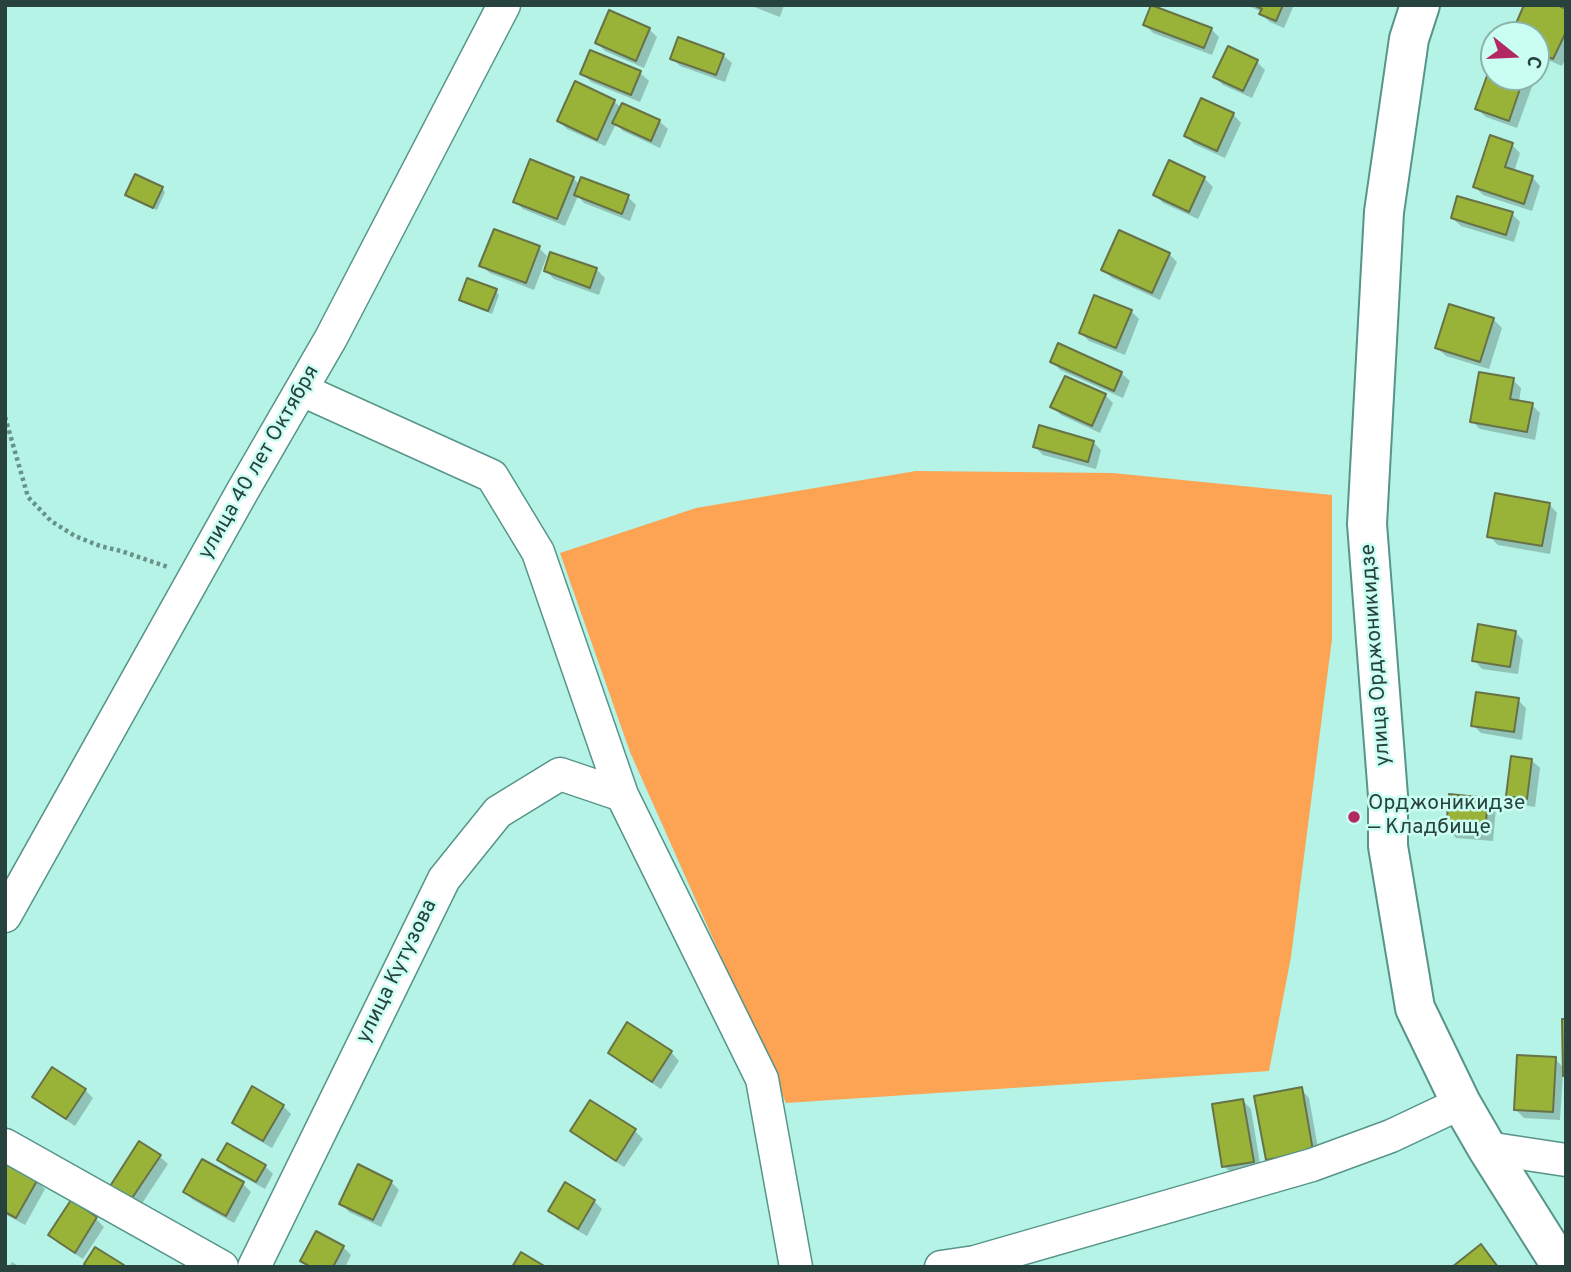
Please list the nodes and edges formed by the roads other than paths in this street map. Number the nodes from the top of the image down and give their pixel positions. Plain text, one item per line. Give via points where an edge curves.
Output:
1 (504, 5) edge
2 (1420, 5) edge
3 (302, 390) junction
4 (622, 795) junction
5 (5, 916) edge
6 (1461, 1103) junction
7 (5, 1145) edge
8 (1487, 1148) junction
9 (1566, 1160) edge
10 (222, 1267) edge
11 (254, 1267) edge
12 (796, 1267) edge
13 (941, 1267) edge
14 (1562, 1267) edge

1 - 3 street, улица 40 лет Октября
2 - 6 main road, улица Орджоникидзе via 1409,38 1384,212 1367,524 1388,846 1415,1008
3 - 4 street via 492,476 538,552
3 - 5 street, улица 40 лет Октября
4 - 11 street, улица Кутузова via 560,774 498,812 444,879
4 - 12 street via 762,1079
6 - 8 main road, улица Орджоникидзе
6 - 13 street via 1391,1136 1311,1165 975,1262
7 - 10 street
8 - 9 street
8 - 14 main road, улица Орджоникидзе

